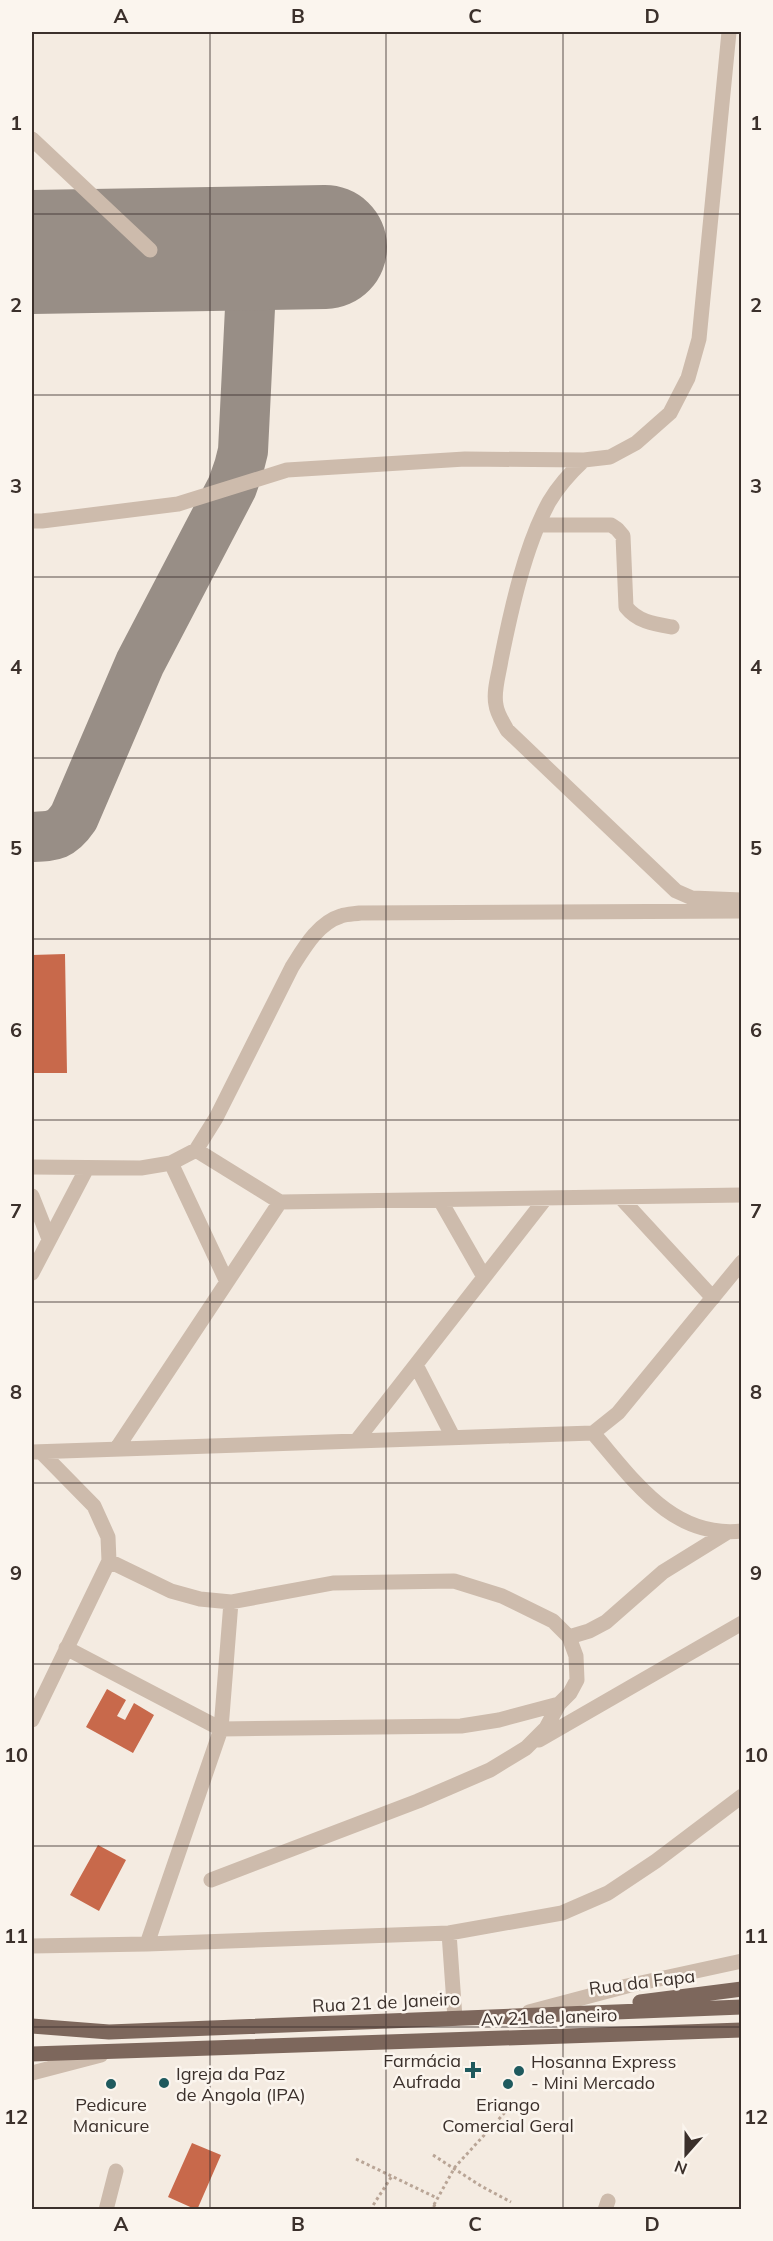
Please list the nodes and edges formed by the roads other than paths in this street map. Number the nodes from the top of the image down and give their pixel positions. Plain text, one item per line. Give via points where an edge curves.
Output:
1 (729, 32) edge
2 (32, 139) edge
3 (150, 250) dead end
4 (584, 460) junction
5 (32, 521) edge
6 (538, 525) junction
7 (672, 627) dead end
8 (741, 900) edge
9 (741, 910) edge
10 (196, 1150) junction
11 (171, 1163) junction
12 (32, 1167) edge
13 (87, 1167) junction
14 (741, 1195) edge
15 (32, 1196) edge
16 (620, 1197) junction
17 (546, 1198) junction
18 (440, 1200) junction
19 (280, 1202) junction
20 (49, 1239) junction
21 (741, 1262) edge
22 (32, 1273) edge
23 (484, 1277) junction
24 (226, 1282) junction
25 (713, 1298) junction
26 (416, 1365) junction
27 (593, 1433) junction
28 (453, 1437) junction
29 (357, 1440) junction
30 (117, 1448) junction
31 (36, 1452) edge
32 (734, 1532) edge
33 (109, 1561) junction
34 (231, 1602) junction
35 (741, 1623) edge
36 (568, 1637) junction
37 (66, 1648) junction
38 (560, 1704) junction
39 (32, 1720) edge
40 (221, 1729) junction
41 (526, 1748) junction
42 (741, 1796) edge
43 (211, 1880) dead end
44 (449, 1933) junction
45 (147, 1944) junction
46 (32, 1946) edge
47 (741, 1961) edge
48 (741, 1989) edge
49 (741, 2007) edge
50 (546, 2014) junction
51 (517, 2015) junction
52 (455, 2018) junction
53 (32, 2026) edge
54 (741, 2030) edge
55 (112, 2052) junction
56 (32, 2054) edge
57 (32, 2073) edge
58 (116, 2170) dead end
59 (106, 2210) edge

1 - 4 street via 699,339 688,378 670,414 636,443 610,457
2 - 3 street
4 - 5 street via 465,459 287,470 178,504
4 - 6 street via 565,478
6 - 7 street via 611,525 618,529 623,536 626,607 649,623
6 - 8 street via 507,630 496,687 499,716 507,730 676,891 692,898
9 - 10 street via 340,916 306,943
10 - 11 street
10 - 19 street
11 - 13 street via 141,1168
11 - 24 street
12 - 13 street
13 - 20 street
14 - 16 street
15 - 20 street
16 - 17 street
16 - 25 street
17 - 18 street
17 - 23 street
18 - 19 street
18 - 23 street
19 - 24 street
20 - 22 street
21 - 25 street
23 - 26 street
24 - 30 street
25 - 27 street via 618,1413
26 - 28 street
26 - 29 street
27 - 28 street
27 - 32 street via 661,1509 690,1525
28 - 29 street
29 - 30 street
30 - 31 street
31 - 33 street via 94,1506 108,1537
32 - 36 street via 663,1572 606,1622
33 - 34 street via 171,1591
33 - 37 street
34 - 36 street via 333,1583 454,1581 502,1596 553,1621
34 - 40 street
35 - 41 street
36 - 38 street via 576,1656 577,1680
37 - 39 street
37 - 40 street
38 - 40 street via 461,1726
38 - 41 street via 546,1728
40 - 45 street
41 - 43 street via 490,1770 418,1801
42 - 44 street via 656,1862 608,1893 562,1913
44 - 45 street
44 - 52 street
45 - 46 street
47 - 51 street
48 - 50 main road, Rua da Fapa
49 - 50 main road, Rua 21 de Janeiro
50 - 51 main road, Rua 21 de Janeiro
51 - 52 main road, Rua 21 de Janeiro
52 - 53 main road, Rua 21 de Janeiro via 109,2032
54 - 55 main road, Av 21 de Janeiro
55 - 56 main road
55 - 57 street
58 - 59 street

